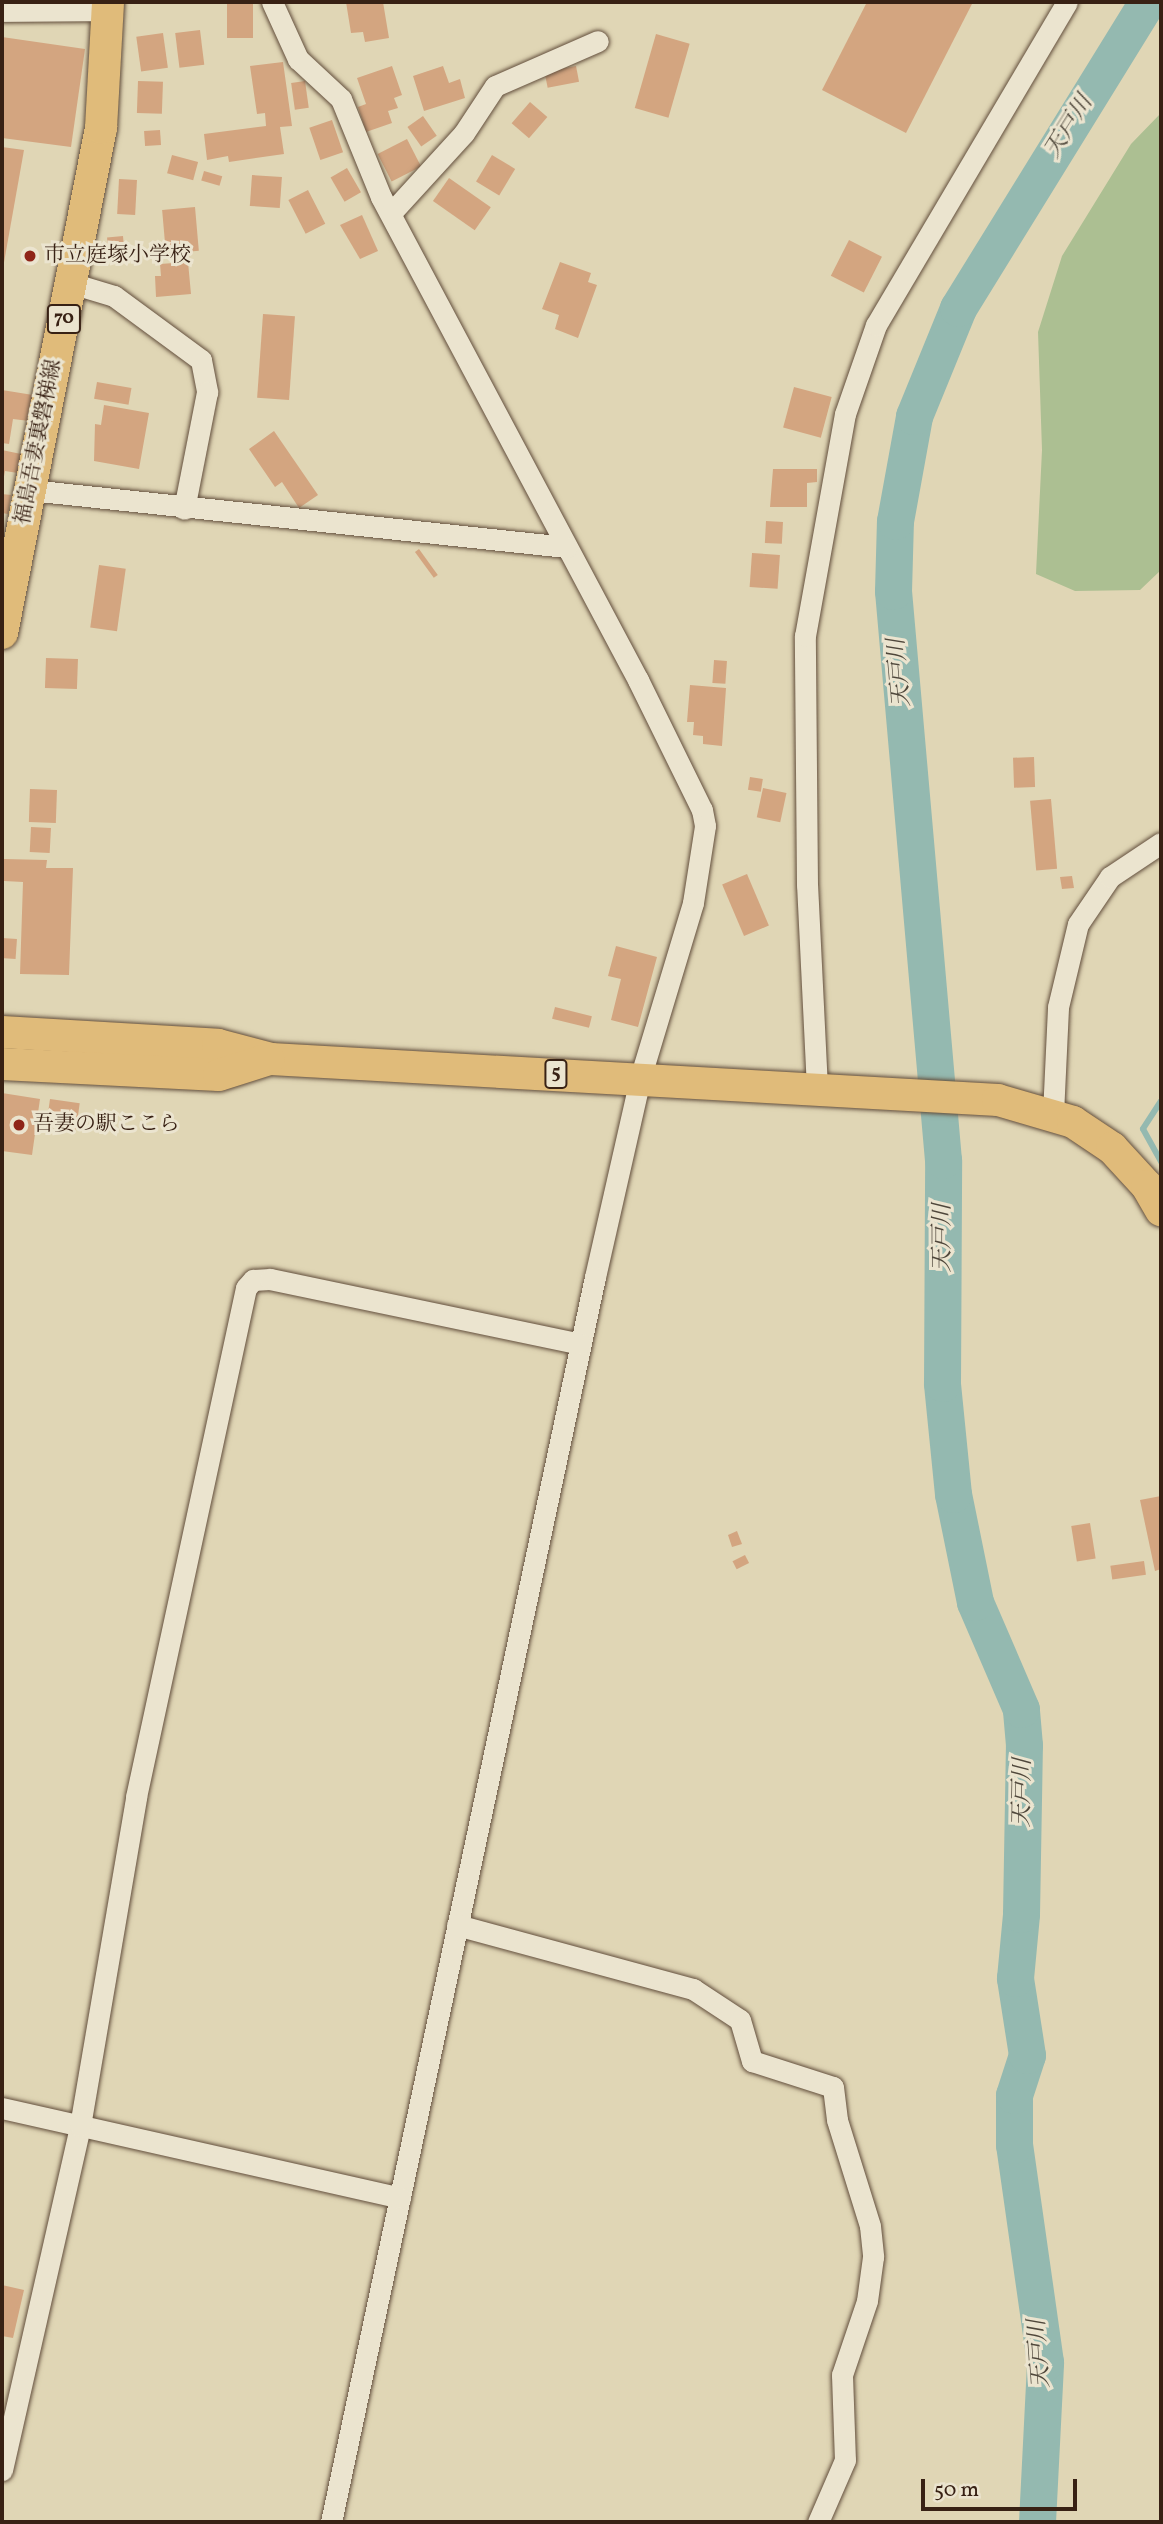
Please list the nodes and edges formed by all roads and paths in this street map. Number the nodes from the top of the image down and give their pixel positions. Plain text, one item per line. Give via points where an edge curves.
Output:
1 (272, 2) edge
2 (1067, 2) edge
3 (108, 6) edge
4 (2, 11) edge
5 (598, 41) dead end
6 (391, 213) junction
7 (71, 283) junction
8 (30, 490) junction
9 (184, 509) junction
10 (566, 547) junction
11 (2, 633) edge
12 (1161, 844) edge
13 (2, 1032) edge
14 (271, 1059) junction
15 (2, 1064) edge
16 (640, 1079) junction
17 (829, 1089) junction
18 (1053, 1114) junction
19 (1161, 1210) edge
20 (580, 1344) junction
21 (457, 1925) junction
22 (2, 2109) edge
23 (80, 2126) junction
24 (400, 2198) junction
25 (2, 2470) edge
26 (331, 2522) edge
27 (818, 2522) edge

1 - 6 street via 298,59 341,99
2 - 17 street via 876,325 845,414 805,636 807,885
3 - 4 street
3 - 7 main road, 福島吾妻裏磐梯線 / 70 via 101,128
5 - 6 street via 495,86 447,154
6 - 10 street
7 - 8 main road, 福島吾妻裏磐梯線 / 70
7 - 9 street via 114,296 201,360 207,392
8 - 9 street
8 - 11 main road, 福島吾妻裏磐梯線 / 70
9 - 10 street
10 - 16 street via 644,692 702,810 705,827 693,903
12 - 18 street via 1110,877 1078,924 1058,1007
13 - 14 main road, 5 via 218,1045
14 - 15 main road, 5 via 219,1074
14 - 16 main road, 5
16 - 17 main road, 5
16 - 20 street
17 - 18 main road, 5 via 998,1100
18 - 19 main road, 5 via 1112,1148 1147,1185
20 - 21 street
20 - 23 street via 270,1279 249,1284 133,1810
21 - 24 street
21 - 27 street via 693,1989 740,2020 752,2061 833,2087 837,2120 867,2214 873,2257 867,2301 842,2375 845,2460
22 - 23 street
23 - 24 street
23 - 25 street
24 - 26 street

